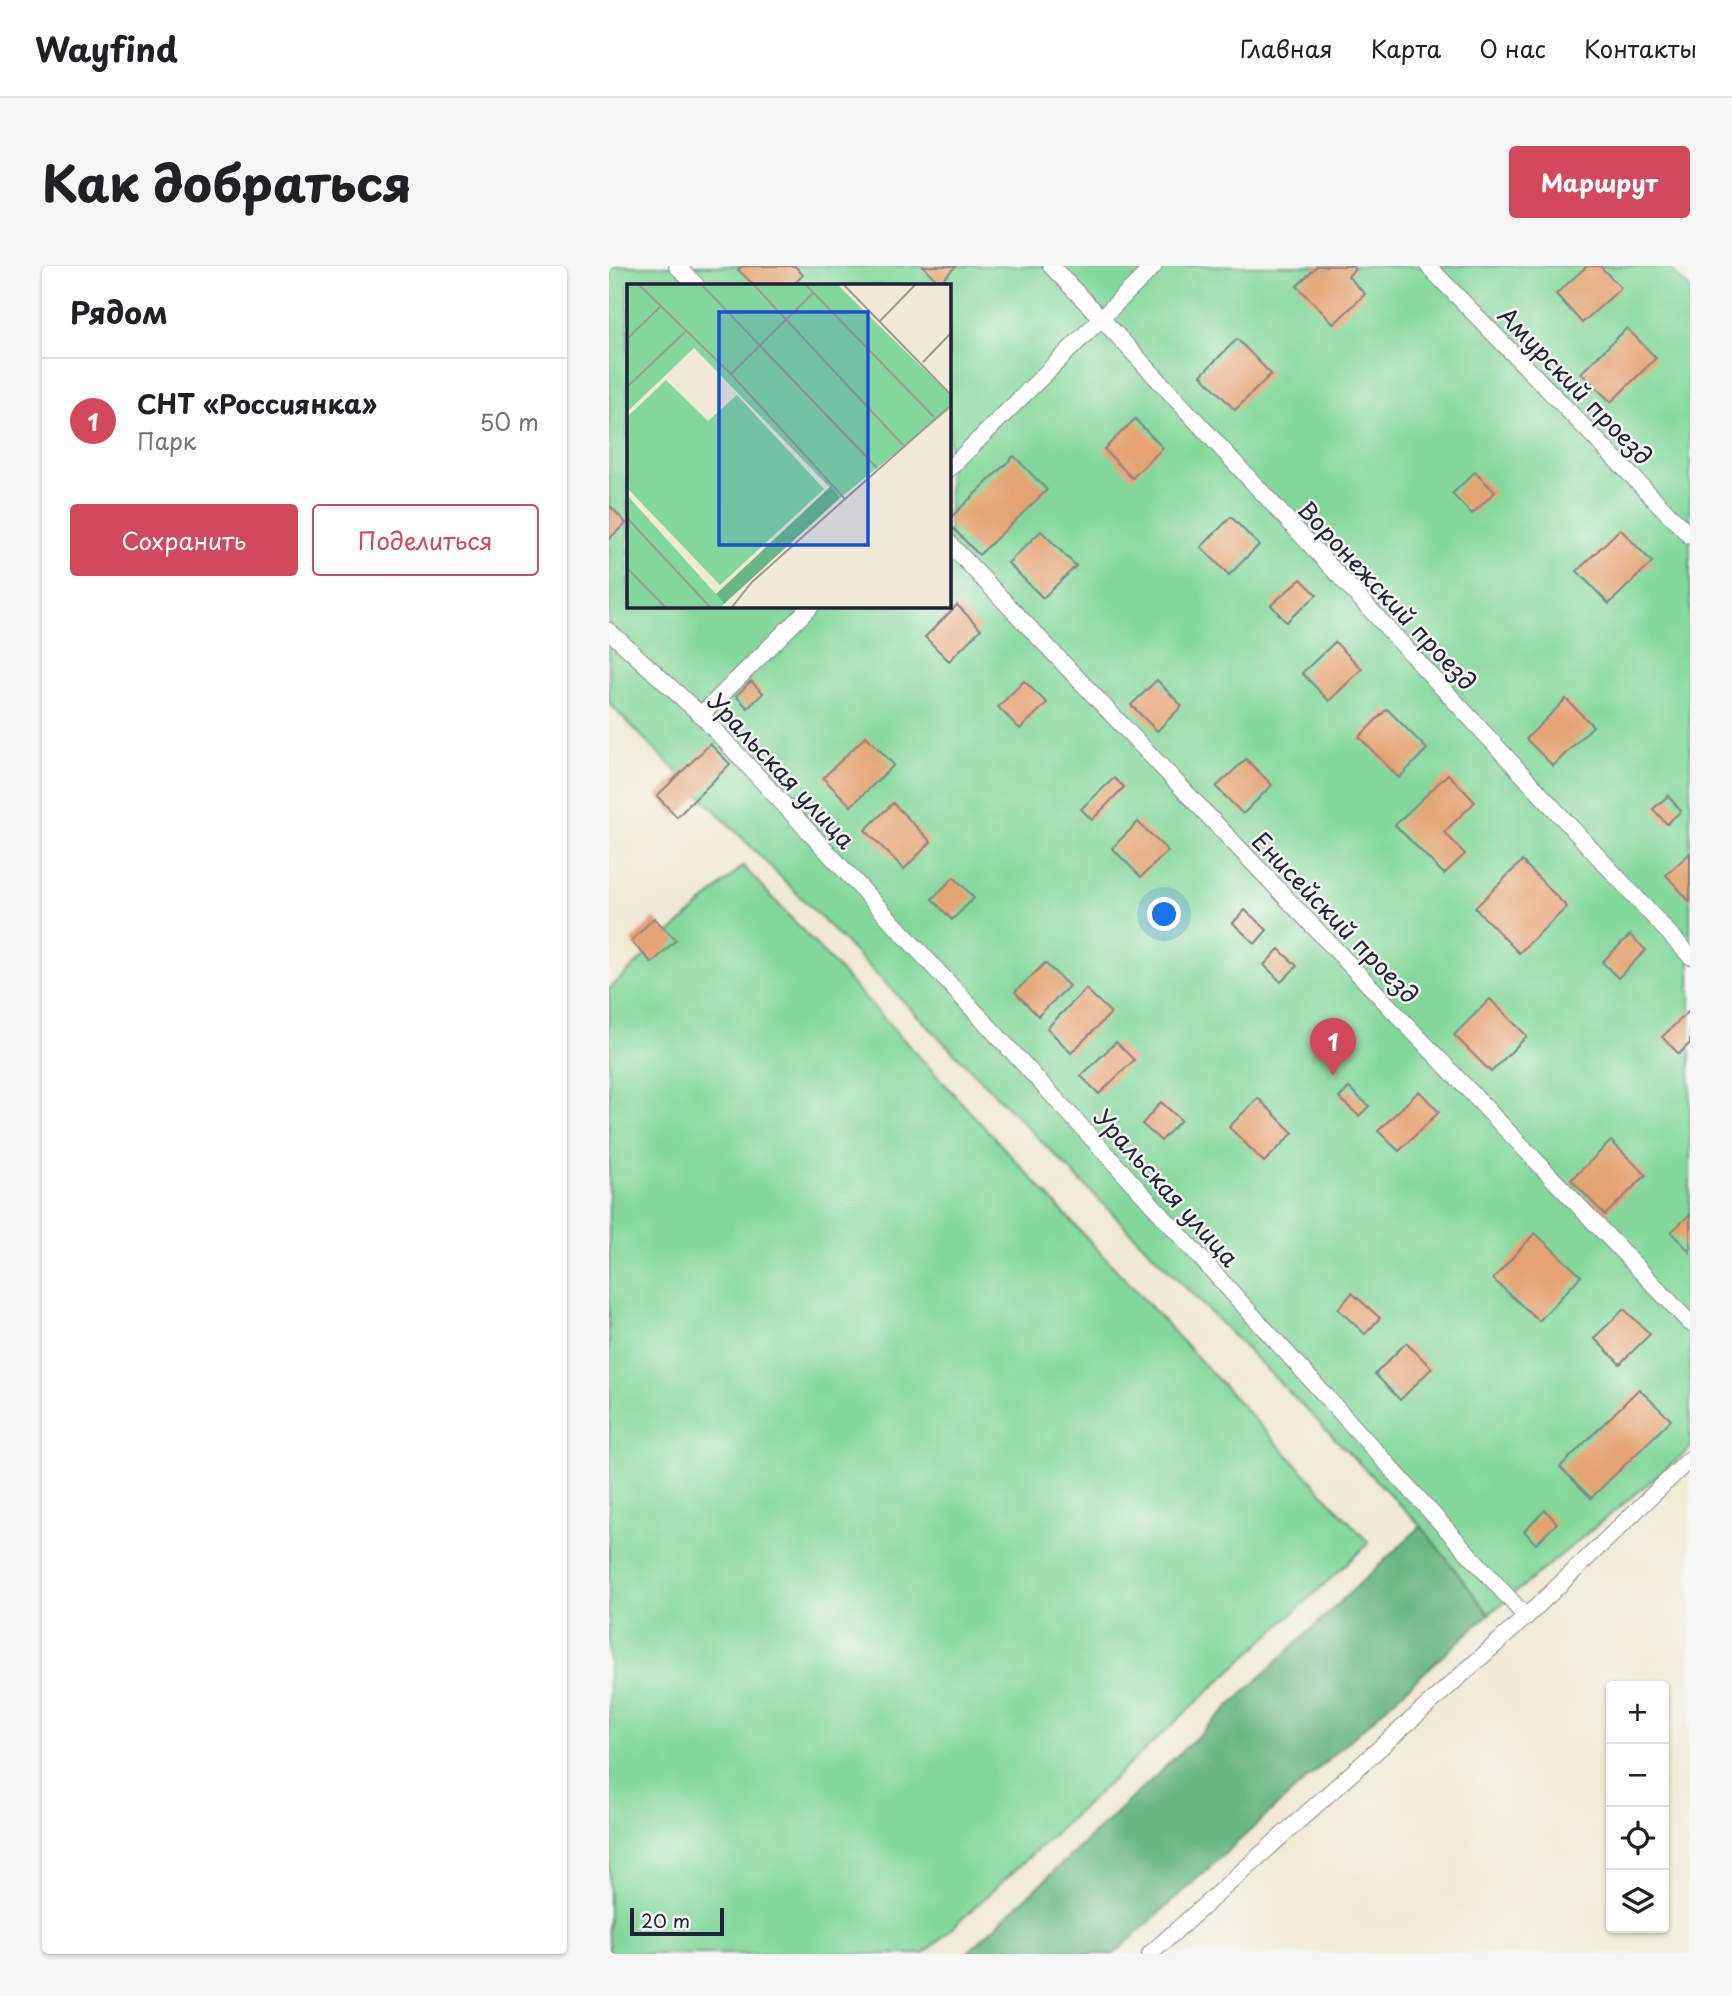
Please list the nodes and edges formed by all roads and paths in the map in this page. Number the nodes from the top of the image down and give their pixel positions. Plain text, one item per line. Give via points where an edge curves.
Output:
1 (677, 266) edge
2 (1051, 266) edge
3 (1154, 266) edge
4 (1428, 266) edge
5 (695, 284) edge
6 (1102, 318) junction
7 (950, 468) edge
8 (1690, 536) edge
9 (950, 544) edge
10 (810, 607) edge
11 (609, 631) edge
12 (701, 715) junction
13 (1690, 956) edge
14 (1690, 1323) edge
15 (1690, 1459) edge
16 (1526, 1617) junction
17 (1150, 1954) edge

1 - 5 lane
2 - 6 lane, Воронежский проезд
3 - 6 lane
4 - 8 lane, Амурский проезд
6 - 7 lane
6 - 13 lane, Воронежский проезд
9 - 14 lane, Енисейский проезд
10 - 12 lane
11 - 12 lane, Уральская улица
12 - 16 lane, Уральская улица
15 - 16 lane
16 - 17 lane

